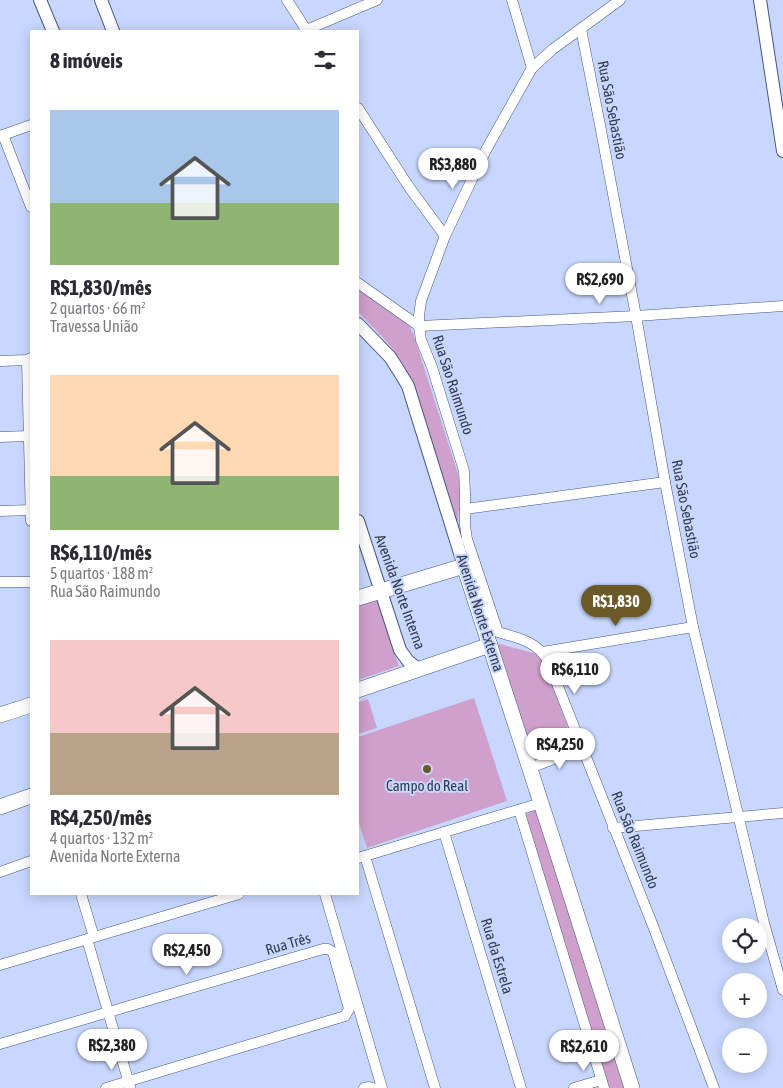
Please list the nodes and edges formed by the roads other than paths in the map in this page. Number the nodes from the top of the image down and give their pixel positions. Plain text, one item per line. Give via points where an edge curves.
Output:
1 (40, 0) edge
2 (101, 0) edge
3 (286, 0) edge
4 (377, 0) edge
5 (512, 0) edge
6 (620, 0) edge
7 (760, 0) edge
8 (362, 3) edge
9 (581, 29) junction
10 (53, 30) edge
11 (113, 30) edge
12 (305, 30) edge
13 (308, 30) edge
14 (532, 68) junction
15 (359, 110) edge
16 (30, 125) edge
17 (1, 136) edge
18 (783, 151) edge
19 (30, 205) edge
20 (445, 236) junction
21 (359, 284) edge
22 (783, 306) edge
23 (636, 316) junction
24 (359, 325) edge
25 (419, 326) junction
26 (29, 359) edge
27 (0, 361) edge
28 (29, 436) junction
29 (0, 437) edge
30 (30, 464) edge
31 (665, 482) junction
32 (465, 509) junction
33 (30, 510) edge
34 (0, 511) edge
35 (359, 524) edge
36 (464, 566) junction
37 (0, 582) edge
38 (30, 582) edge
39 (380, 590) junction
40 (359, 598) edge
41 (693, 627) junction
42 (491, 638) junction
43 (543, 652) junction
44 (418, 669) junction
45 (359, 690) edge
46 (30, 704) edge
47 (0, 715) edge
48 (582, 748) junction
49 (530, 768) junction
50 (30, 796) edge
51 (541, 803) junction
52 (0, 807) edge
53 (519, 810) junction
54 (783, 812) edge
55 (738, 816) junction
56 (613, 828) junction
57 (444, 832) junction
58 (361, 857) edge
59 (30, 861) edge
60 (0, 872) edge
61 (81, 895) edge
62 (236, 895) edge
63 (325, 895) edge
64 (90, 938) junction
65 (0, 965) edge
66 (346, 980) junction
67 (783, 990) edge
68 (108, 1012) junction
69 (0, 1044) edge
70 (603, 1084) edge
71 (129, 1085) edge
72 (106, 1088) edge
73 (364, 1088) edge
74 (373, 1088) edge
75 (382, 1088) edge
76 (435, 1088) edge
77 (521, 1088) edge
78 (574, 1088) edge
79 (632, 1088) edge
80 (714, 1088) edge

1 - 10 street
2 - 11 street
3 - 12 street
4 - 8 street
5 - 14 street
6 - 9 street, Rua São Raimundo
7 - 18 street
8 - 13 street
9 - 14 street, Rua São Raimundo
9 - 23 street, Rua São Sebastião
14 - 20 street, Rua São Raimundo via 486,150
15 - 20 street
16 - 17 street
17 - 19 street
20 - 25 street, Rua São Raimundo via 421,301
21 - 25 street
22 - 23 street
23 - 25 street
23 - 31 street, Rua São Sebastião
24 - 36 street, Avenida Norte Externa via 390,357 408,386
25 - 32 street, Rua São Raimundo via 461,461
26 - 27 street
26 - 28 street
28 - 29 street
28 - 30 street
31 - 32 street
31 - 41 street, Rua São Sebastião
32 - 42 street, Rua São Raimundo via 465,530
33 - 34 street
35 - 39 street, Avenida Norte Interna
36 - 39 main road
36 - 42 main road, Avenida Norte Externa
37 - 38 street
39 - 40 main road
39 - 44 street, Avenida Norte Interna via 400,650
41 - 43 street
41 - 55 street, Rua São Sebastião
42 - 43 street via 527,641
42 - 44 main road
42 - 49 main road, Avenida Norte Externa
43 - 48 street, Rua São Raimundo
44 - 45 main road
46 - 47 main road
48 - 49 street
48 - 56 street, Rua São Raimundo
49 - 51 main road, Avenida Norte Externa
50 - 52 main road
51 - 53 street
51 - 79 main road, Avenida Norte Externa
53 - 57 street
53 - 70 street
54 - 55 street
55 - 56 street
55 - 67 street, Rua São Sebastião
56 - 80 street, Rua São Raimundo
57 - 58 street
57 - 77 street, Rua da Estrela
58 - 76 street
59 - 60 street
61 - 64 street
62 - 64 street
63 - 66 street
64 - 65 street
64 - 68 street
66 - 68 street, Rua Três via 332,952 323,949
66 - 71 street via 349,1009 345,1016
66 - 75 street
68 - 69 street, Rua Três
68 - 71 street
70 - 78 street
71 - 72 street
73 - 74 street

